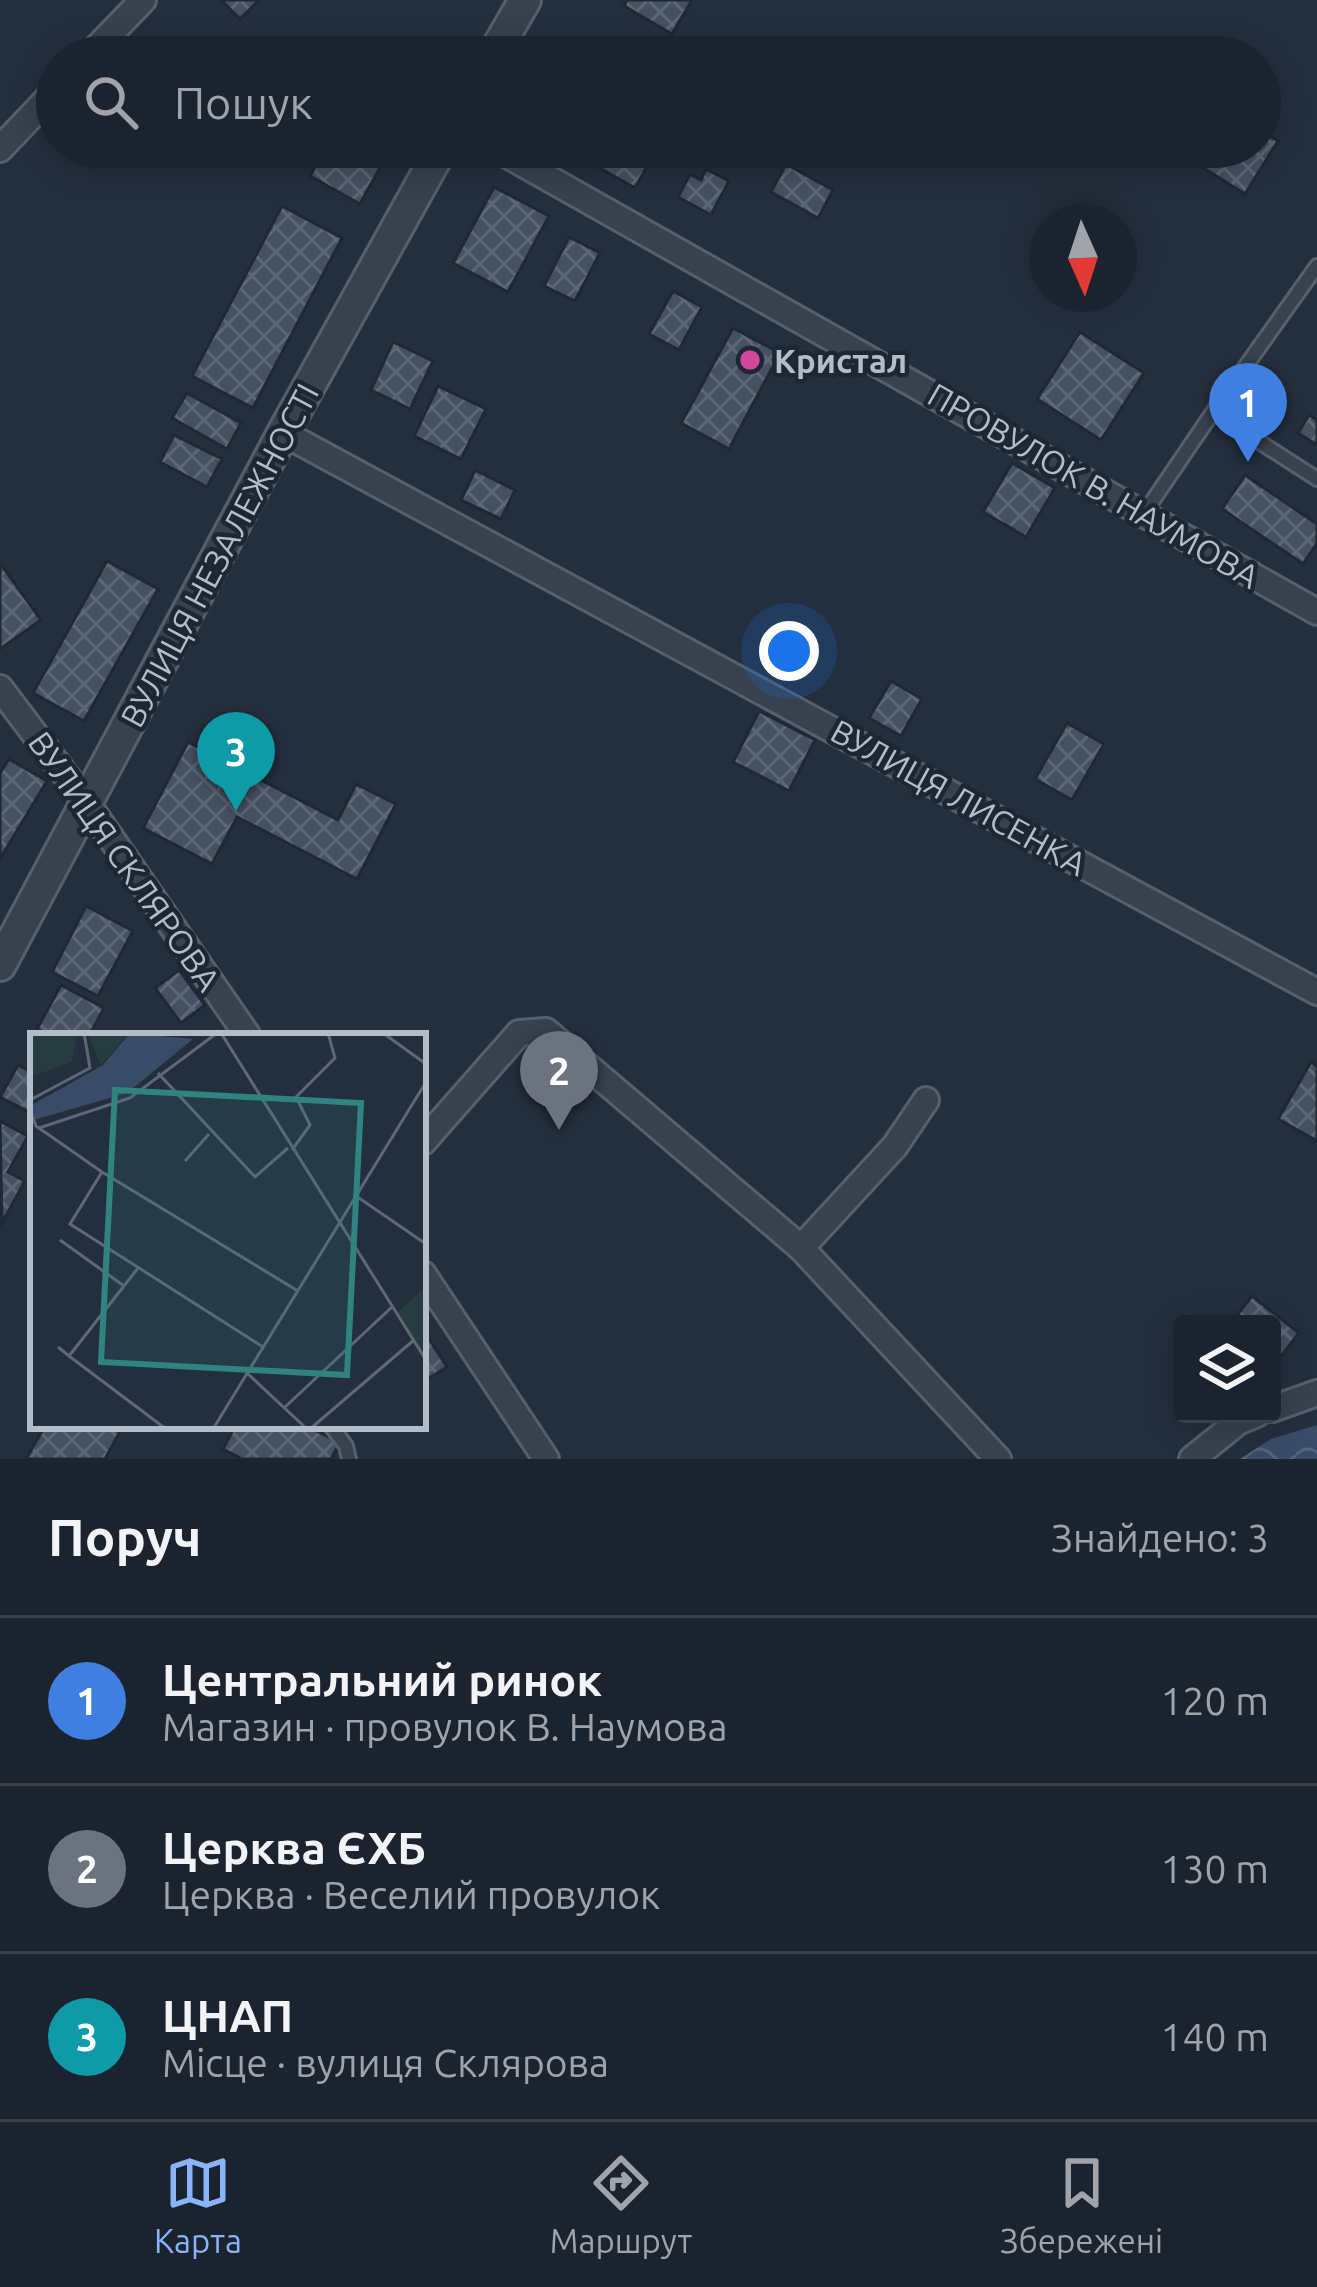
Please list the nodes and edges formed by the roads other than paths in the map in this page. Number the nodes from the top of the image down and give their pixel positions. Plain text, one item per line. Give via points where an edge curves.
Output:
1 (143, 0) edge
2 (525, 0) edge
3 (108, 36) edge
4 (504, 36) edge
5 (36, 111) edge
6 (0, 148) edge
7 (430, 168) edge
8 (531, 168) edge
9 (1317, 266) edge
10 (1214, 412) junction
11 (283, 433) junction
12 (1317, 478) edge
13 (1145, 512) junction
14 (1317, 612) edge
15 (0, 688) edge
16 (86, 802) junction
17 (1, 962) edge
18 (1317, 992) edge
19 (246, 1033) edge
20 (926, 1100) dead end
21 (426, 1139) edge
22 (801, 1249) junction
23 (426, 1279) edge
24 (1317, 1393) edge
25 (1281, 1406) edge
26 (1236, 1423) edge
27 (333, 1429) edge
28 (349, 1459) edge
29 (546, 1459) edge
30 (998, 1459) edge
31 (1192, 1459) edge

1 - 3 street
2 - 4 street
5 - 6 street
7 - 11 street, ВУЛИЦЯ НЕЗАЛЕЖНОСТІ
8 - 13 street, ПРОВУЛОК В. НАУМОВА
9 - 10 lane
10 - 12 lane
10 - 13 lane
11 - 16 street, ВУЛИЦЯ НЕЗАЛЕЖНОСТІ
11 - 18 street, ВУЛИЦЯ ЛИСЕНКА
13 - 14 street, ПРОВУЛОК В. НАУМОВА
15 - 16 street, ВУЛИЦЯ СКЛЯРОВА
16 - 17 street, ВУЛИЦЯ НЕЗАЛЕЖНОСТІ
16 - 19 street, ВУЛИЦЯ СКЛЯРОВА
20 - 22 street
21 - 22 street via 519,1033 546,1031
22 - 30 street
23 - 29 street
24 - 25 street
26 - 31 street
27 - 28 lane

